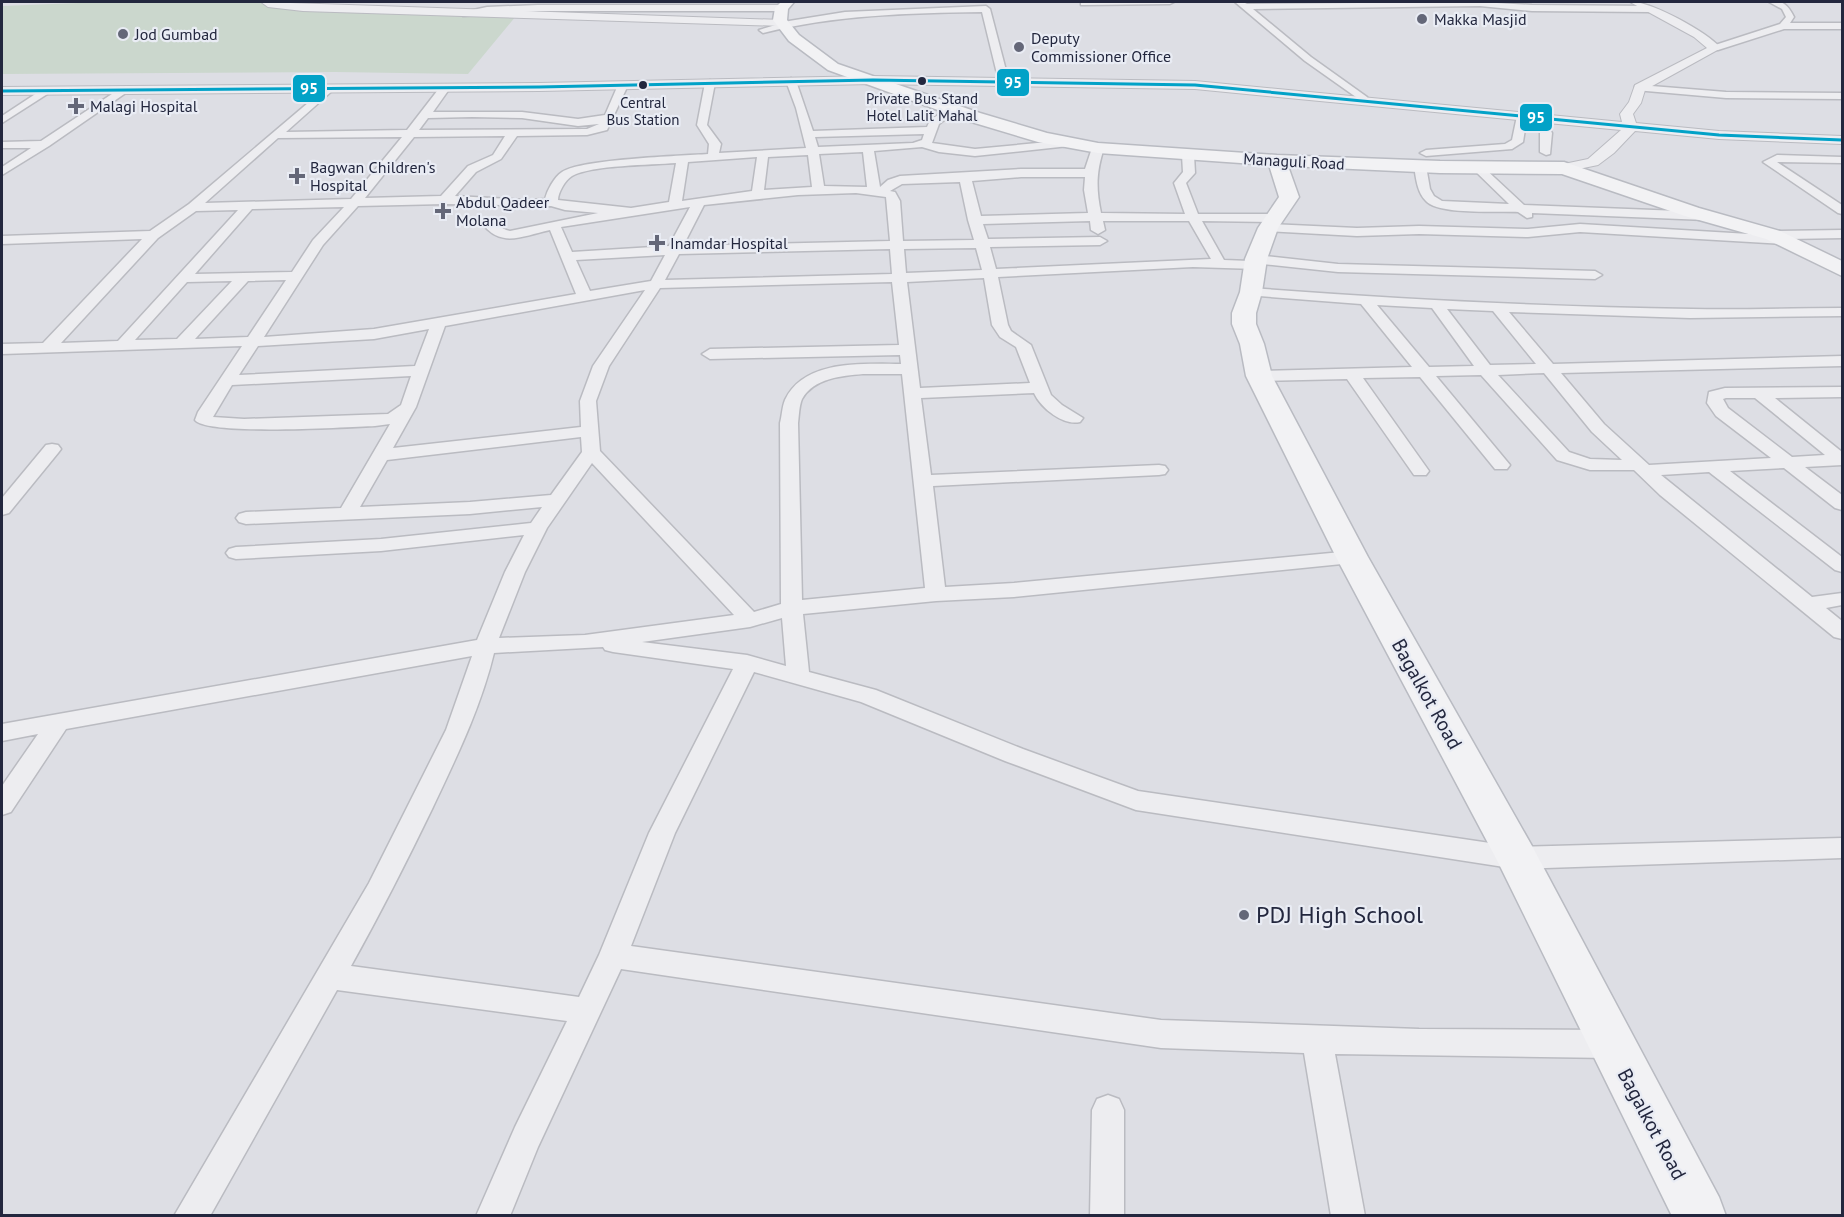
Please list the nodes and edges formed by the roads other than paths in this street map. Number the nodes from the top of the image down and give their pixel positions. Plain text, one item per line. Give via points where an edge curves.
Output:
1 (266, 2) edge
2 (1170, 2) edge
3 (1635, 2) edge
4 (1773, 2) edge
5 (1084, 3) edge
6 (1477, 3) edge
7 (1242, 4) edge
8 (680, 9) edge
9 (1649, 9) junction
10 (469, 12) junction
11 (1473, 13) dead end
12 (783, 15) edge
13 (1783, 26) junction
14 (1842, 26) edge
15 (763, 30) dead end
16 (1714, 48) junction
17 (873, 80) junction
18 (791, 81) junction
19 (1004, 82) junction
20 (710, 83) junction
21 (623, 85) junction
22 (445, 88) junction
23 (1639, 88) junction
24 (328, 89) junction
25 (125, 90) junction
26 (2, 91) edge
27 (47, 91) junction
28 (1842, 96) edge
29 (1363, 99) junction
30 (953, 109) junction
31 (423, 115) junction
32 (1522, 116) junction
33 (1538, 118) junction
34 (606, 119) junction
35 (2, 120) edge
36 (1631, 127) junction
37 (931, 130) junction
38 (513, 133) junction
39 (810, 134) junction
40 (274, 135) junction
41 (409, 135) junction
42 (1842, 140) edge
43 (1069, 143) junction
44 (45, 144) junction
45 (923, 144) junction
46 (2, 145) edge
47 (1098, 148) junction
48 (868, 149) junction
49 (814, 152) junction
50 (1546, 152) dead end
51 (763, 154) junction
52 (1188, 155) junction
53 (713, 156) junction
54 (683, 158) junction
55 (1277, 160) junction
56 (1423, 160) junction
57 (1842, 160) edge
58 (942, 165) junction
59 (1477, 167) junction
60 (1564, 168) junction
61 (2, 172) edge
62 (1091, 173) junction
63 (965, 178) junction
64 (819, 191) junction
65 (879, 191) junction
66 (758, 193) junction
67 (445, 200) junction
68 (355, 201) junction
69 (552, 202) junction
70 (699, 202) junction
71 (675, 204) junction
72 (249, 205) junction
73 (193, 207) junction
74 (1523, 209) junction
75 (1842, 210) edge
76 (636, 212) junction
77 (1706, 216) junction
78 (1095, 217) junction
79 (1192, 217) junction
80 (974, 220) junction
81 (487, 222) dead end
82 (554, 225) junction
83 (1543, 232) junction
84 (1842, 234) edge
85 (153, 235) junction
86 (1778, 238) junction
87 (3, 241) edge
88 (1100, 241) junction
89 (981, 243) junction
90 (896, 245) junction
91 (675, 250) junction
92 (1261, 252) junction
93 (567, 256) junction
94 (1220, 264) junction
95 (1105, 268) junction
96 (1842, 269) edge
97 (990, 274) junction
98 (1595, 275) dead end
99 (245, 276) junction
100 (298, 276) junction
101 (183, 278) junction
102 (899, 278) junction
103 (656, 284) junction
104 (585, 297) junction
105 (1366, 302) junction
106 (1436, 304) junction
107 (1497, 307) junction
108 (1842, 312) edge
109 (439, 321) junction
110 (183, 342) junction
111 (251, 342) junction
112 (122, 346) junction
113 (48, 347) junction
114 (2, 349) edge
115 (710, 354) dead end
116 (908, 360) junction
117 (1838, 365) edge
118 (1548, 369) junction
119 (419, 371) junction
120 (1486, 371) junction
121 (1426, 373) junction
122 (1352, 375) junction
123 (1259, 376) junction
124 (229, 380) junction
125 (1040, 387) junction
126 (1842, 392) edge
127 (912, 393) junction
128 (1759, 393) junction
129 (408, 407) junction
130 (1074, 418) dead end
131 (591, 431) junction
132 (52, 450) dead end
133 (591, 452) junction
134 (381, 455) junction
135 (1842, 459) edge
136 (1790, 462) junction
137 (1501, 465) dead end
138 (1712, 466) junction
139 (1640, 468) junction
140 (1159, 470) dead end
141 (1420, 471) dead end
142 (922, 481) junction
143 (557, 500) junction
144 (1842, 504) edge
145 (2, 509) edge
146 (347, 514) junction
147 (246, 518) dead end
148 (537, 528) junction
149 (236, 553) dead end
150 (1352, 557) junction
151 (1842, 566) edge
152 (936, 594) junction
153 (1842, 599) edge
154 (1808, 604) junction
155 (792, 608) junction
156 (750, 620) junction
157 (1842, 632) edge
158 (585, 642) junction
159 (485, 646) junction
160 (747, 663) junction
161 (798, 677) junction
162 (58, 723) junction
163 (2, 732) edge
164 (2, 805) edge
165 (1842, 848) edge
166 (1517, 858) junction
167 (614, 956) junction
168 (330, 976) junction
169 (587, 1011) junction
170 (1317, 1039) junction
171 (1610, 1044) junction
172 (1108, 1110) dead end
173 (191, 1215) edge
174 (493, 1215) edge
175 (1107, 1215) edge
176 (1348, 1215) edge
177 (1700, 1215) edge

1 - 10 street via 303,8
2 - 5 street
3 - 9 street
4 - 13 street via 1785,7 1790,17
6 - 7 street
6 - 9 street via 1532,8
6 - 11 street via 1468,7
7 - 29 street
8 - 10 street
8 - 12 street
9 - 16 street
10 - 12 street
12 - 15 street
12 - 17 main road, Managuli Road via 794,38 834,68
12 - 19 street via 986,9
13 - 14 street
13 - 16 street
16 - 23 street
17 - 18 street
17 - 19 street
17 - 30 main road, Managuli Road
18 - 20 street
18 - 39 street
19 - 29 street via 1195,85
20 - 21 street
20 - 53 street via 702,125 715,144
21 - 22 street
21 - 34 street
22 - 24 street
22 - 31 street
23 - 28 street
23 - 36 street via 1635,103 1626,114
24 - 25 street
24 - 40 street
25 - 27 street
25 - 44 street
26 - 27 street
27 - 35 street
29 - 32 street
30 - 37 street via 934,122
30 - 43 main road, Managuli Road
31 - 34 street via 521,115 558,122
31 - 41 street
32 - 33 street
32 - 56 street via 1517,142 1508,147
33 - 36 street
33 - 50 street via 1546,133
34 - 38 street via 597,131
36 - 42 street
36 - 60 street via 1593,162
37 - 39 street
37 - 45 street
38 - 41 street
38 - 67 street via 497,157 472,169
39 - 49 street
40 - 41 street
40 - 73 street
41 - 68 street
43 - 47 main road, Managuli Road
43 - 58 street via 999,150
44 - 46 street
44 - 61 street
45 - 48 street
45 - 58 street
47 - 52 main road, Managuli Road
47 - 62 street
48 - 49 street
48 - 65 street
49 - 51 street
49 - 64 street
51 - 53 street
51 - 66 street
52 - 55 main road, Managuli Road
52 - 79 street via 1189,173 1180,183
53 - 54 street
54 - 69 street via 580,169 562,178
54 - 71 street
55 - 56 main road, Managuli Road
55 - 92 main road, Bagalkot Road via 1289,197
56 - 59 main road, Managuli Road
56 - 74 street via 1423,187 1433,203
57 - 75 street via 1777,158 1769,162
58 - 63 street
58 - 65 street
59 - 60 main road, Managuli Road
59 - 74 street
60 - 77 main road, Managuli Road
62 - 63 street
62 - 78 street
63 - 80 street
64 - 65 street
64 - 66 street
65 - 90 street via 891,195 894,201
66 - 70 street
67 - 68 street
67 - 69 street
68 - 72 street
68 - 100 street via 318,243
69 - 76 street
70 - 71 street
70 - 91 street
71 - 76 street
72 - 73 street
72 - 101 street
73 - 85 street
74 - 77 street
74 - 83 street
76 - 82 street
77 - 86 main road, Managuli Road
78 - 79 street
78 - 80 street
78 - 88 street
79 - 92 street
79 - 94 street
80 - 89 street
81 - 82 street via 502,235
82 - 93 street
83 - 86 street via 1580,228
83 - 92 street via 1357,232
84 - 86 street
85 - 87 street
85 - 113 street
86 - 96 main road, Managuli Road
88 - 89 street
88 - 95 street
89 - 90 street
89 - 97 street
90 - 91 street
90 - 102 street
91 - 93 street
91 - 103 street
92 - 94 street
92 - 98 street via 1338,268
92 - 105 street
92 - 123 main road, Bagalkot Road via 1244,313
93 - 104 street
94 - 95 street
95 - 97 street
97 - 102 street
97 - 125 street via 1000,325 1005,334 1023,345
99 - 100 street
99 - 101 street
99 - 110 street
100 - 111 street
101 - 112 street
102 - 103 street
102 - 116 street
103 - 104 street
103 - 131 street via 593,382 588,401
104 - 109 street
105 - 106 street
105 - 121 street
106 - 107 street
106 - 120 street
107 - 108 street via 1743,315
107 - 118 street
109 - 111 street via 374,334
109 - 119 street
110 - 111 street
110 - 112 street
111 - 124 street
112 - 113 street
113 - 114 street
115 - 116 street
116 - 127 street
116 - 155 street via 823,376 803,388 794,400 789,423
117 - 118 street
118 - 120 street
118 - 139 street via 1598,428
119 - 124 street
119 - 129 street
120 - 121 street
120 - 139 street via 1563,456 1578,464
121 - 122 street
121 - 137 street
122 - 123 street
122 - 141 street
123 - 150 main road, Bagalkot Road
124 - 129 street via 204,420 244,424 375,421 393,417
125 - 127 street
125 - 130 street via 1056,410
126 - 128 street
127 - 142 street
128 - 135 street
128 - 136 street via 1725,393 1716,396 1715,403
129 - 134 street
131 - 133 street
131 - 134 street
132 - 145 street
133 - 143 street
133 - 156 street
134 - 146 street
135 - 136 street
136 - 138 street
136 - 144 street
138 - 139 street
138 - 151 street
139 - 154 street
140 - 142 street
142 - 152 street
143 - 146 street
143 - 148 street
146 - 147 street
148 - 149 street via 381,545
148 - 159 street
150 - 152 street
150 - 166 main road, Bagalkot Road
152 - 155 street
153 - 154 street
154 - 157 street
155 - 156 street
155 - 161 street
156 - 158 street
158 - 159 street
158 - 160 street
159 - 162 street
159 - 168 street via 458,730 379,891
160 - 161 street
160 - 167 street via 662,834
161 - 166 street via 868,696 1136,800
162 - 163 street
162 - 164 street
165 - 166 street
166 - 171 main road, Bagalkot Road
167 - 169 street
167 - 170 street via 1161,1034
168 - 169 street
168 - 173 street
169 - 174 street
170 - 171 street
170 - 176 street
171 - 177 main road, Bagalkot Road
172 - 175 street

